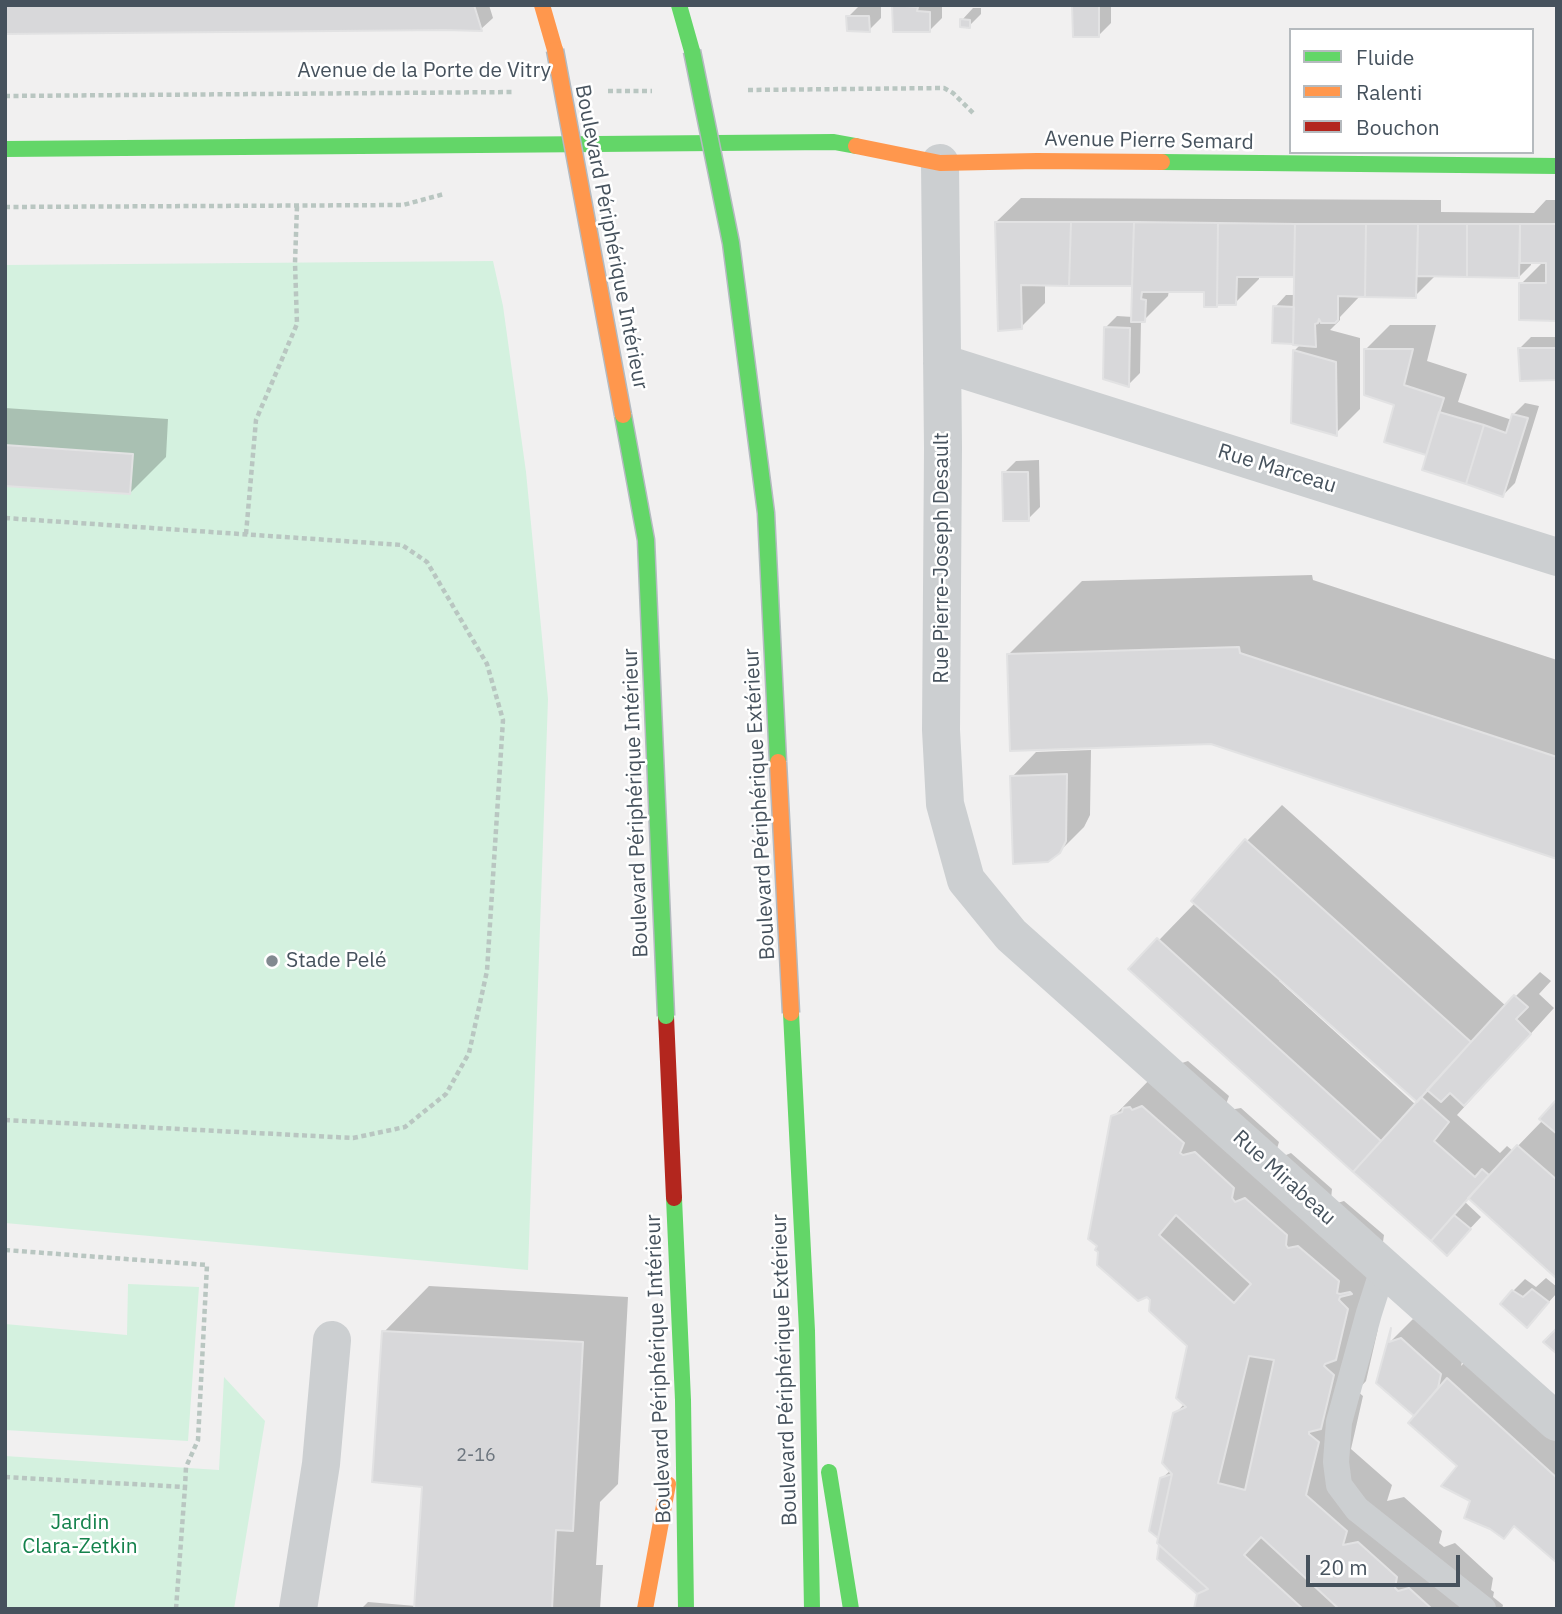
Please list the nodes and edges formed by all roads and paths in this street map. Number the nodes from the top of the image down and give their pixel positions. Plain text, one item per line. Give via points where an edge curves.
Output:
1 (542, 5) edge
2 (679, 5) edge
3 (654, 90) dead end
4 (737, 90) dead end
5 (599, 91) dead end
6 (516, 92) dead end
7 (5, 96) edge
8 (977, 117) dead end
9 (5, 149) edge
10 (940, 163) junction
11 (1557, 166) edge
12 (297, 206) dead end
13 (942, 363) junction
14 (5, 518) edge
15 (246, 534) junction
16 (1557, 557) edge
17 (1011, 935) joint
18 (5, 1120) edge
19 (5, 1250) edge
20 (1384, 1266) junction
21 (807, 1331) junction
22 (331, 1340) dead end
23 (683, 1400) junction
24 (1557, 1422) edge
25 (5, 1477) edge
26 (185, 1487) junction
27 (176, 1609) edge
28 (298, 1609) edge
29 (645, 1609) edge
30 (687, 1609) edge
31 (812, 1609) edge
32 (851, 1609) edge
33 (1483, 1609) edge

1 - 23 main road, Boulevard Périphérique Intérieur, bridge via 555,50 646,540
2 - 21 main road, Boulevard Périphérique Extérieur, bridge via 731,243 766,513
3 - 5 path
4 - 8 path via 944,88
6 - 7 path, Avenue de la Porte de Vitry
9 - 10 main road via 834,142
10 - 11 main road, Avenue Pierre Semard
10 - 13 street, Rue Pierre-Joseph Desault
12 - 15 path via 297,324 256,420
13 - 16 street, Rue Marceau
13 - 17 street, Rue Pierre-Joseph Desault via 944,804 966,880
14 - 15 path
15 - 18 path via 402,545 427,562 487,664 503,720 487,971 470,1053 446,1094 405,1127 353,1138
17 - 20 street, Rue Mirabeau
19 - 26 path via 207,1265 198,1440 186,1467
20 - 24 street, Rue Mirabeau
20 - 33 lane via 1339,1422 1339,1485 1357,1509
21 - 31 main road, Boulevard Périphérique Extérieur
21 - 32 main road
22 - 28 street via 321,1464
23 - 29 main road
23 - 30 main road, Boulevard Périphérique Intérieur
25 - 26 path
26 - 27 path

